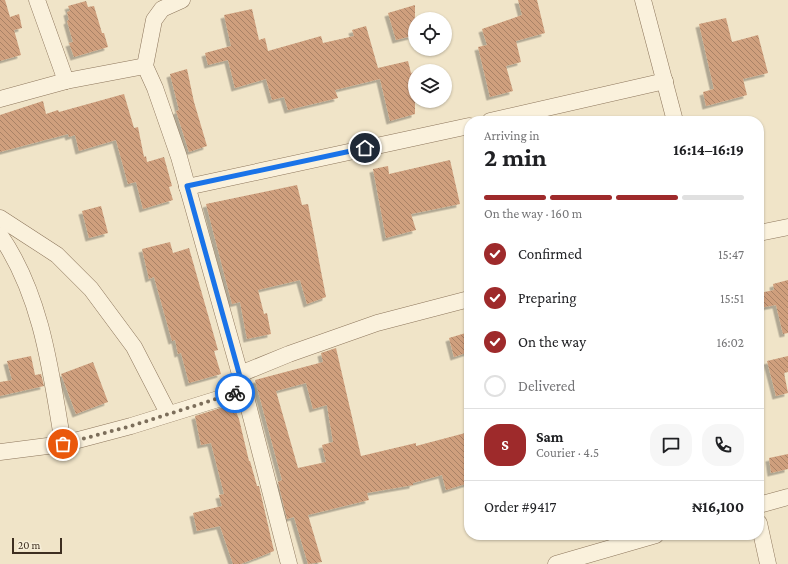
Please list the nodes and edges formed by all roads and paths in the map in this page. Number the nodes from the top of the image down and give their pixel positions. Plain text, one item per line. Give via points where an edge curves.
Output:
1 (37, 0) edge
2 (182, 0) edge
3 (643, 0) edge
4 (145, 66) junction
5 (66, 81) junction
6 (665, 81) junction
7 (0, 99) edge
8 (512, 116) edge
9 (674, 116) edge
10 (464, 127) edge
11 (187, 186) junction
12 (0, 218) edge
13 (788, 227) edge
14 (764, 232) edge
15 (0, 235) edge
16 (464, 299) edge
17 (240, 374) junction
18 (244, 391) junction
19 (168, 413) junction
20 (63, 444) junction
21 (0, 452) edge
22 (788, 497) edge
23 (764, 504) edge
24 (639, 540) edge
25 (763, 540) edge
26 (289, 564) edge
27 (556, 564) edge
28 (768, 564) edge

1 - 5 street
2 - 4 street via 162,9 154,20
3 - 6 street
4 - 5 street
4 - 11 street via 156,88
5 - 7 street
6 - 8 street
6 - 9 street
10 - 11 street
11 - 17 street
12 - 19 street via 57,255 92,289 134,347
13 - 14 street
15 - 20 street via 11,251 30,296 48,350
16 - 17 street via 377,323
17 - 18 street
18 - 19 street
18 - 26 street
19 - 20 street
20 - 21 street
22 - 23 street
24 - 27 street
25 - 28 street

